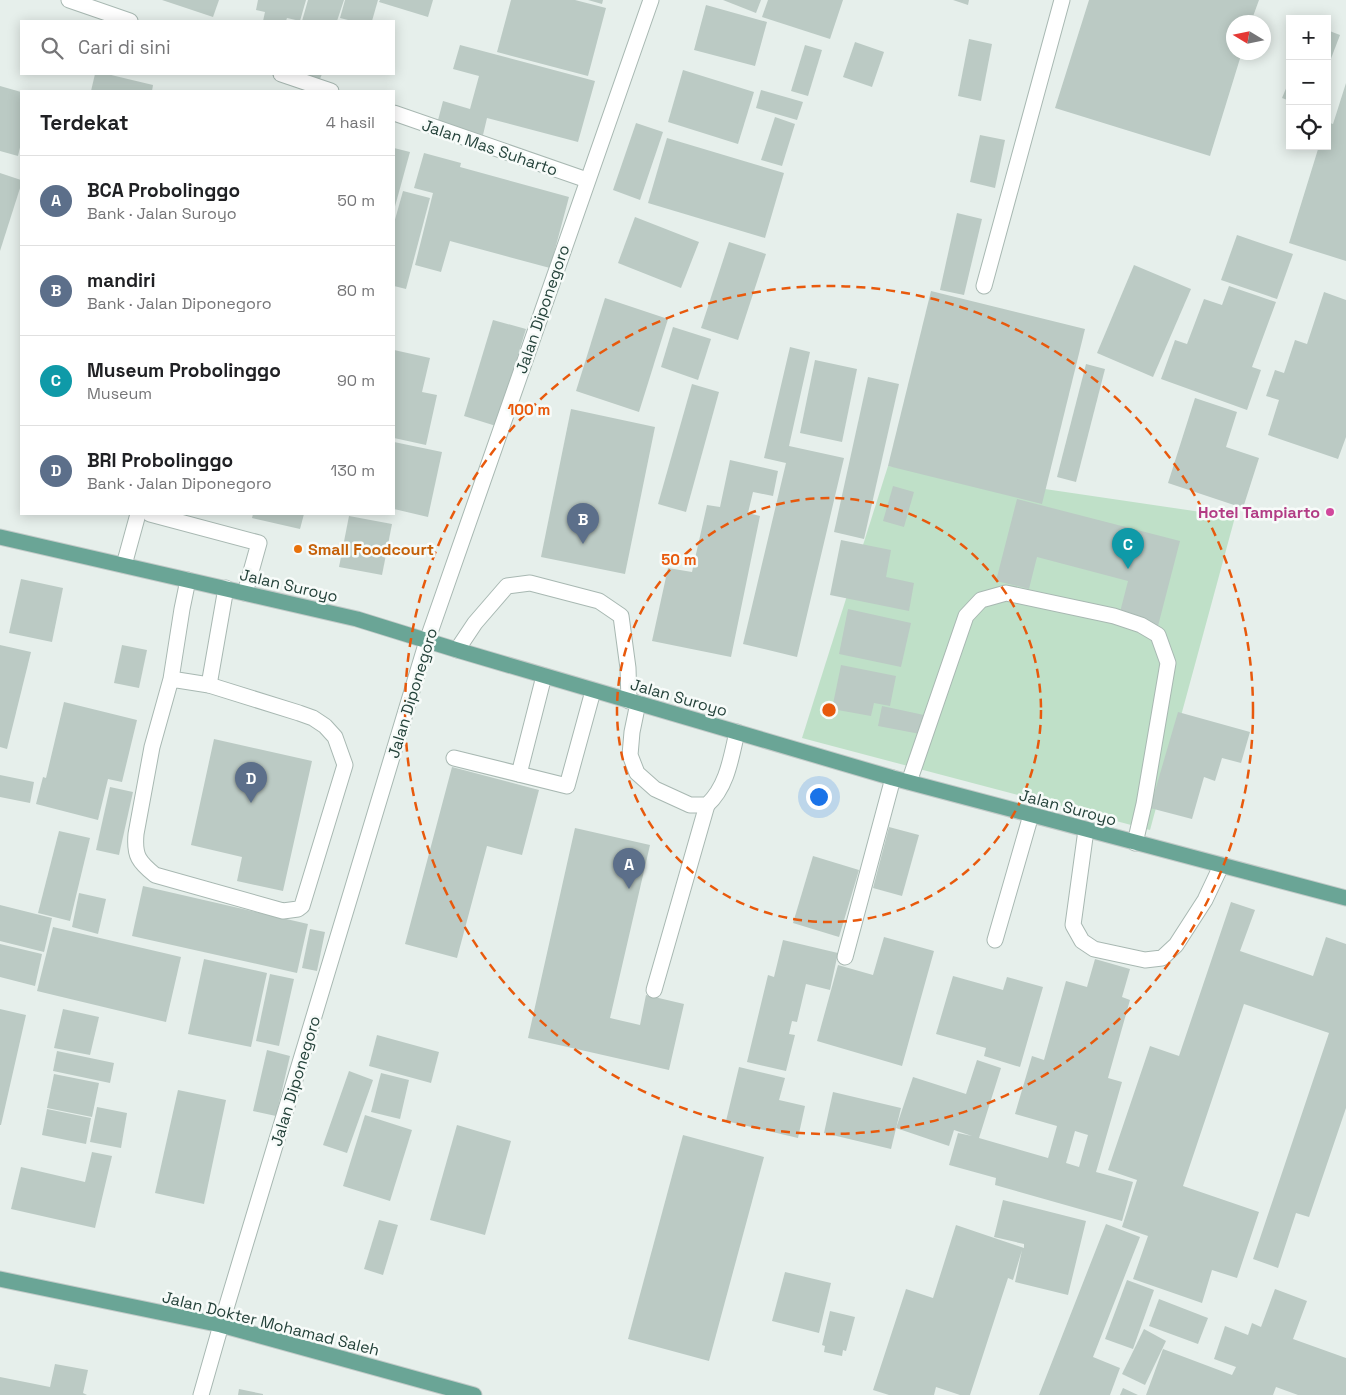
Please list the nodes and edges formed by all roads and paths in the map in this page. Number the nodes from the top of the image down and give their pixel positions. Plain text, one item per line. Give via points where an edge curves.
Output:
1 (70, 0) edge
2 (651, 0) edge
3 (1062, 0) edge
4 (127, 20) edge
5 (284, 75) edge
6 (328, 90) edge
7 (395, 113) edge
8 (587, 180) junction
9 (984, 286) dead end
10 (138, 515) edge
11 (154, 515) edge
12 (0, 537) edge
13 (124, 565) junction
14 (188, 580) junction
15 (226, 588) junction
16 (245, 593) junction
17 (427, 641) junction
18 (458, 650) junction
19 (544, 676) junction
20 (171, 679) junction
21 (209, 684) junction
22 (593, 690) junction
23 (633, 702) junction
24 (736, 732) junction
25 (454, 758) dead end
26 (518, 774) junction
27 (892, 778) junction
28 (909, 782) junction
29 (707, 805) junction
30 (1031, 815) junction
31 (1086, 830) junction
32 (1135, 843) junction
33 (1221, 866) junction
34 (1346, 898) edge
35 (995, 940) dead end
36 (845, 957) dead end
37 (654, 990) dead end
38 (0, 1279) edge
39 (221, 1325) junction
40 (201, 1395) edge
41 (474, 1395) edge

1 - 4 street
2 - 8 street, Jalan Diponegoro
3 - 9 street
5 - 6 street
7 - 8 street, Jalan Mas Suharto
8 - 17 street, Jalan Diponegoro
10 - 13 street
11 - 16 street via 258,543
12 - 13 main road, Jalan Suroyo
13 - 14 main road, Jalan Suroyo
14 - 15 main road, Jalan Suroyo
14 - 20 street
15 - 16 main road, Jalan Suroyo
15 - 21 street
16 - 17 main road, Jalan Suroyo via 357,618
17 - 18 main road, Jalan Suroyo
17 - 39 street, Jalan Diponegoro
18 - 19 main road, Jalan Suroyo
18 - 23 street via 475,623 507,586 530,583 599,602 621,616
19 - 22 main road, Jalan Suroyo
19 - 26 street
20 - 21 street
20 - 21 street via 152,747 136,834 135,847 140,862 155,875 283,911 298,909 302,906 345,765 335,737 313,718
22 - 23 main road, Jalan Suroyo
22 - 26 street via 567,786
23 - 24 main road, Jalan Suroyo
23 - 29 street via 630,755 637,773 655,789 690,805
24 - 27 main road, Jalan Suroyo
24 - 29 street via 730,765 717,796
25 - 26 street
27 - 28 main road, Jalan Suroyo
27 - 36 street
28 - 30 main road, Jalan Suroyo
28 - 32 street via 966,616 981,600 1006,593 1114,616 1141,625 1158,636 1168,663
29 - 37 street
30 - 31 main road, Jalan Suroyo
30 - 35 street
31 - 32 main road, Jalan Suroyo
31 - 33 street via 1073,924 1082,941 1094,949 1144,960 1162,958 1176,945 1191,922
32 - 33 main road, Jalan Suroyo
33 - 34 main road, Jalan Suroyo
38 - 39 main road, Jalan Dokter Mohamad Saleh
39 - 40 street, Jalan Diponegoro
39 - 41 main road, Jalan Dokter Mohamad Saleh

